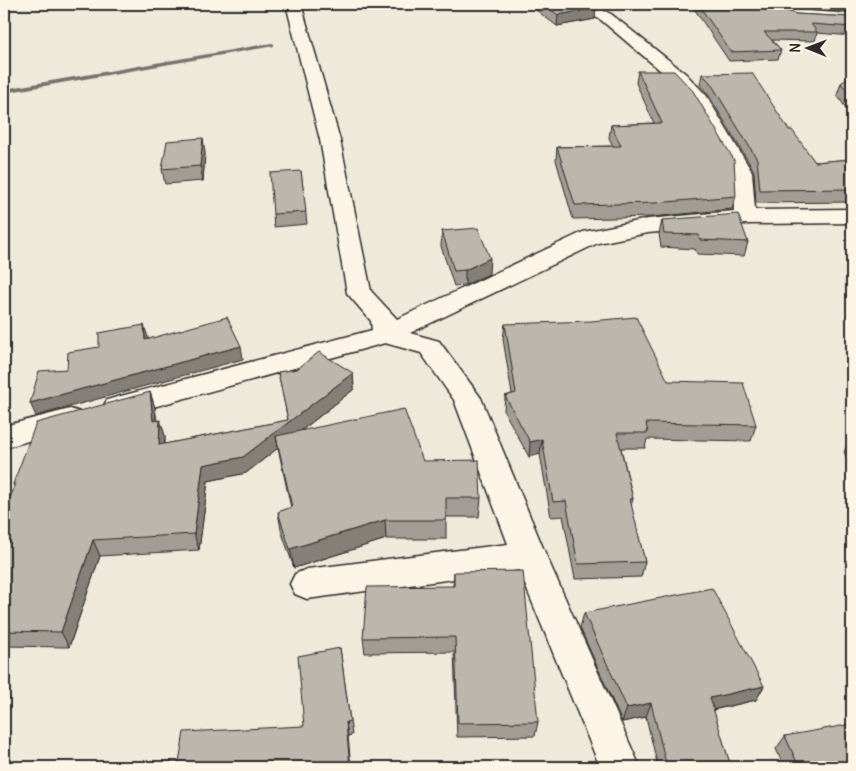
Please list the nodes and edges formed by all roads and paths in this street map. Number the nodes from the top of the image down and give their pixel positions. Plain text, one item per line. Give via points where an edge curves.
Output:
1 (293, 4) edge
2 (573, 4) edge
3 (776, 4) edge
4 (852, 19) edge
5 (852, 216) edge
6 (745, 217) junction
7 (385, 335) junction
8 (4, 437) edge
9 (528, 555) junction
10 (307, 584) dead end
11 (620, 767) edge

1 - 7 street via 330,140 359,293 384,319
2 - 6 street via 606,16 680,78 700,99 742,172
3 - 4 street via 782,12 794,15
5 - 6 street
6 - 7 street via 648,226 592,237
7 - 8 street
7 - 9 street via 430,347 467,398
9 - 10 street
9 - 11 street

